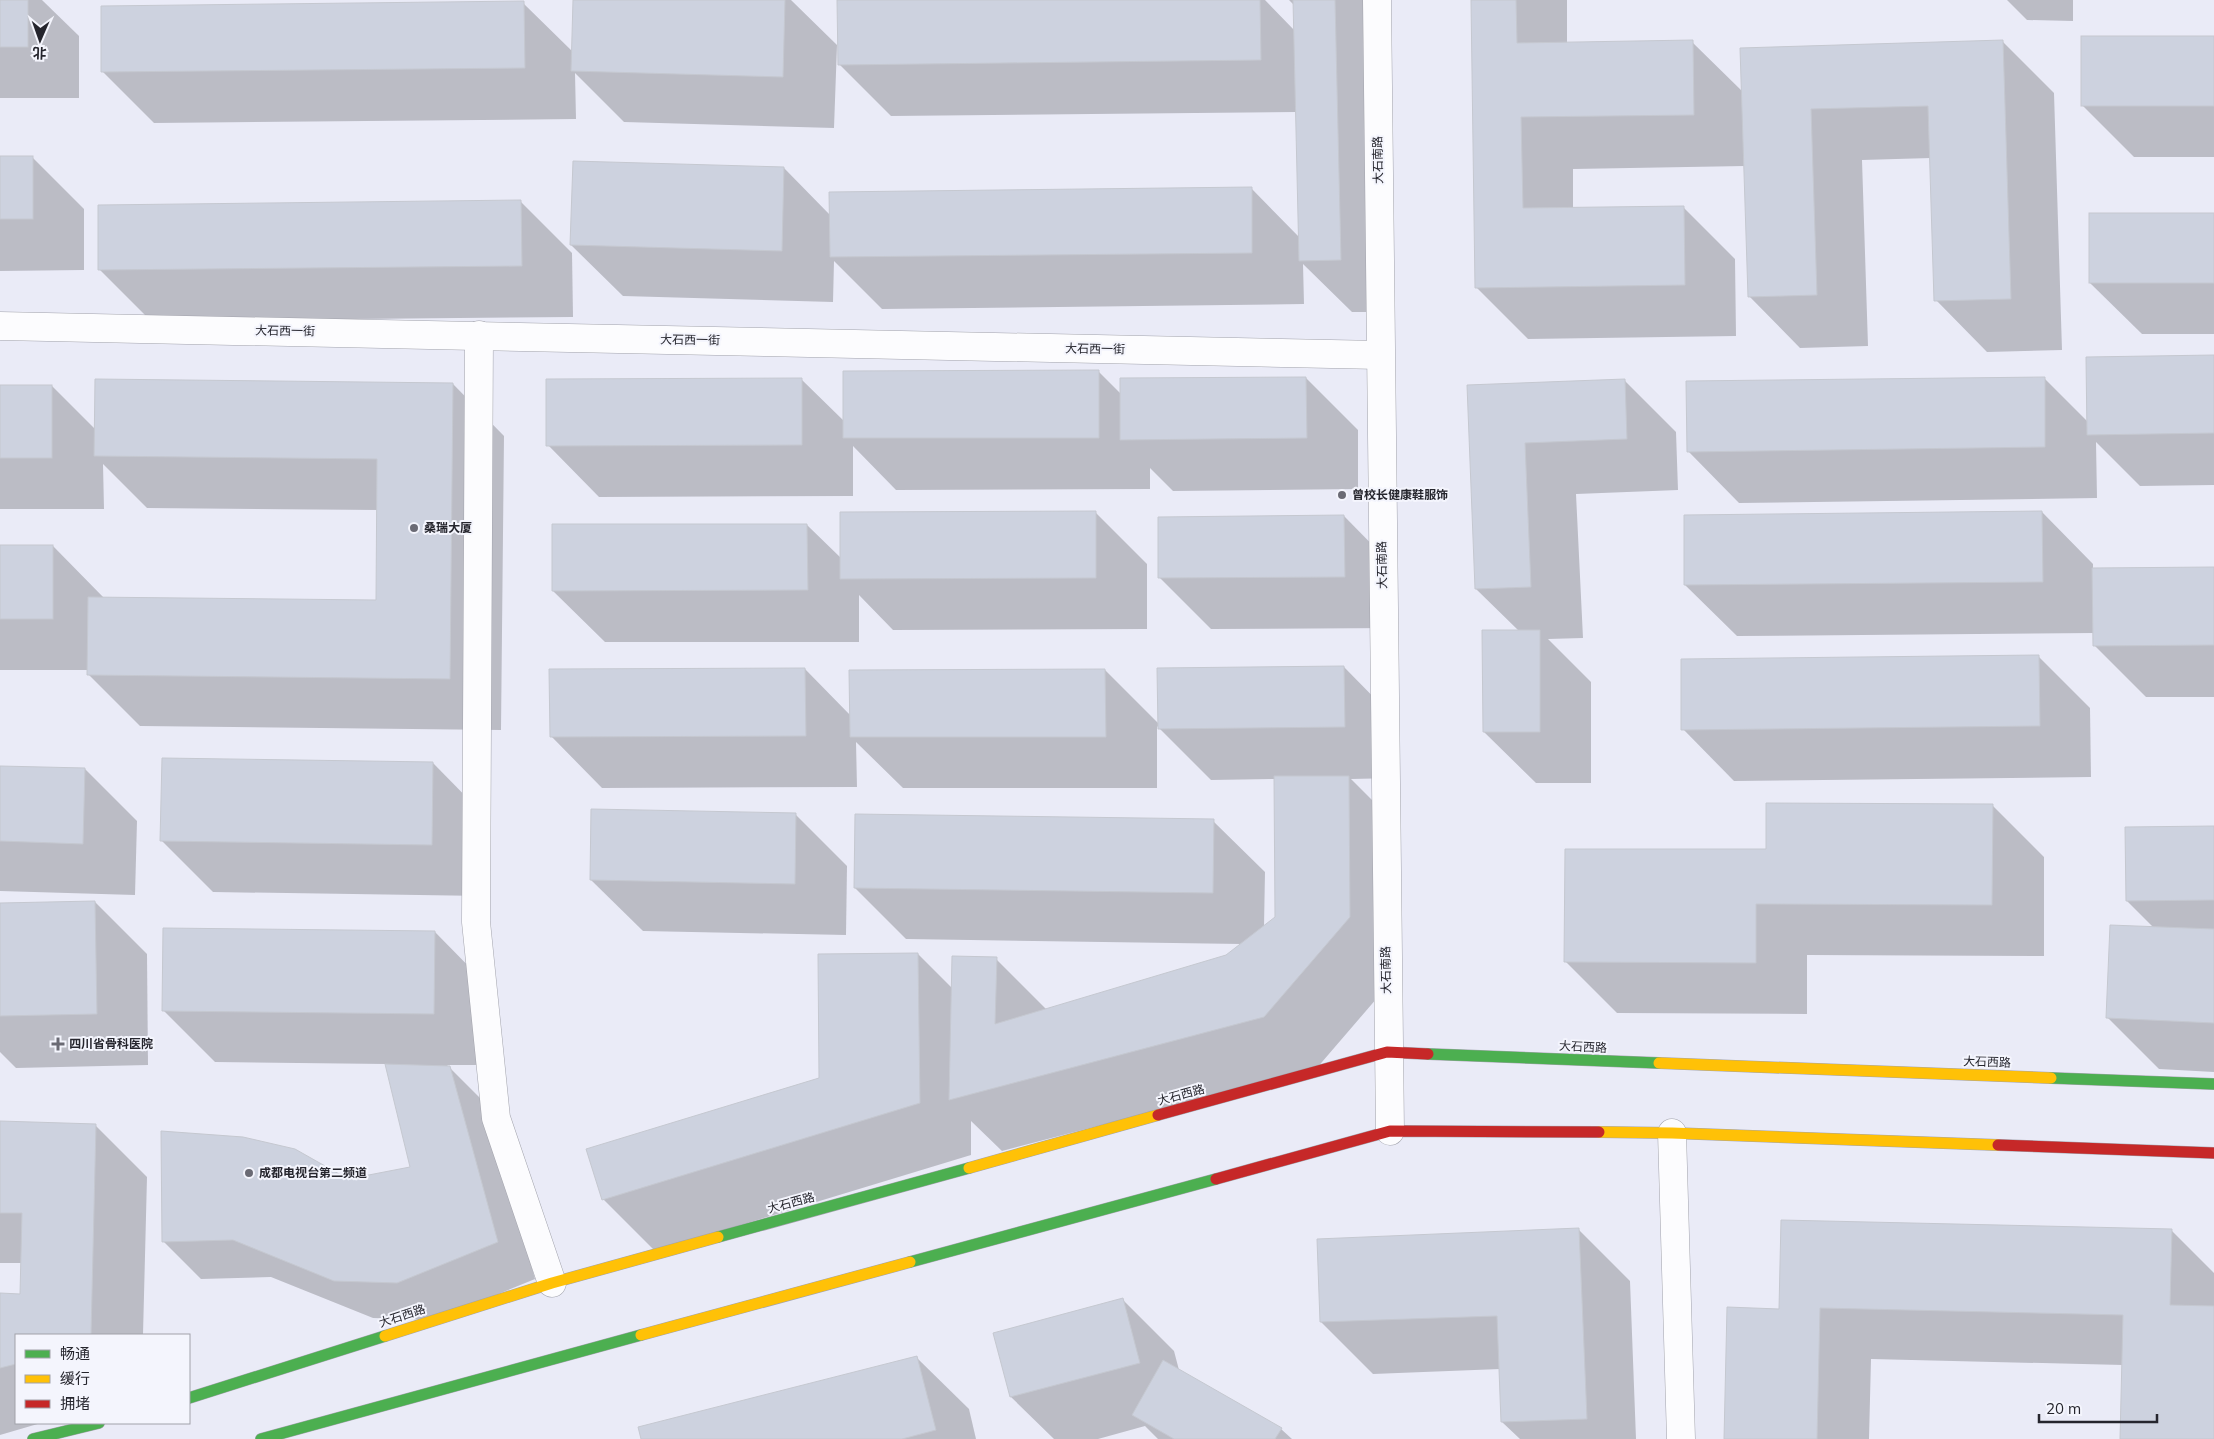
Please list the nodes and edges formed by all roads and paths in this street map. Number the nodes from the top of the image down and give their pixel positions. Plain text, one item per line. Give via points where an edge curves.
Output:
1 (1377, 0) edge
2 (0, 326) edge
3 (479, 336) junction
4 (1380, 355) junction
5 (1387, 1052) junction
6 (2214, 1084) edge
7 (1390, 1131) junction
8 (1672, 1134) junction
9 (2214, 1153) edge
10 (552, 1283) junction
11 (190, 1398) edge
12 (95, 1424) edge
13 (33, 1439) edge
14 (261, 1439) edge
15 (1680, 1439) edge

1 - 4 street, 大石南路
2 - 3 street, 大石西一街
3 - 4 street, 大石西一街
3 - 10 street via 476,922 496,1118
4 - 5 street, 大石南路
5 - 6 main road, 大石西路
5 - 7 street, 大石南路
5 - 10 main road, 大石西路
7 - 8 main road
7 - 14 main road
8 - 9 main road
8 - 15 street
10 - 11 main road, 大石西路
12 - 13 main road

